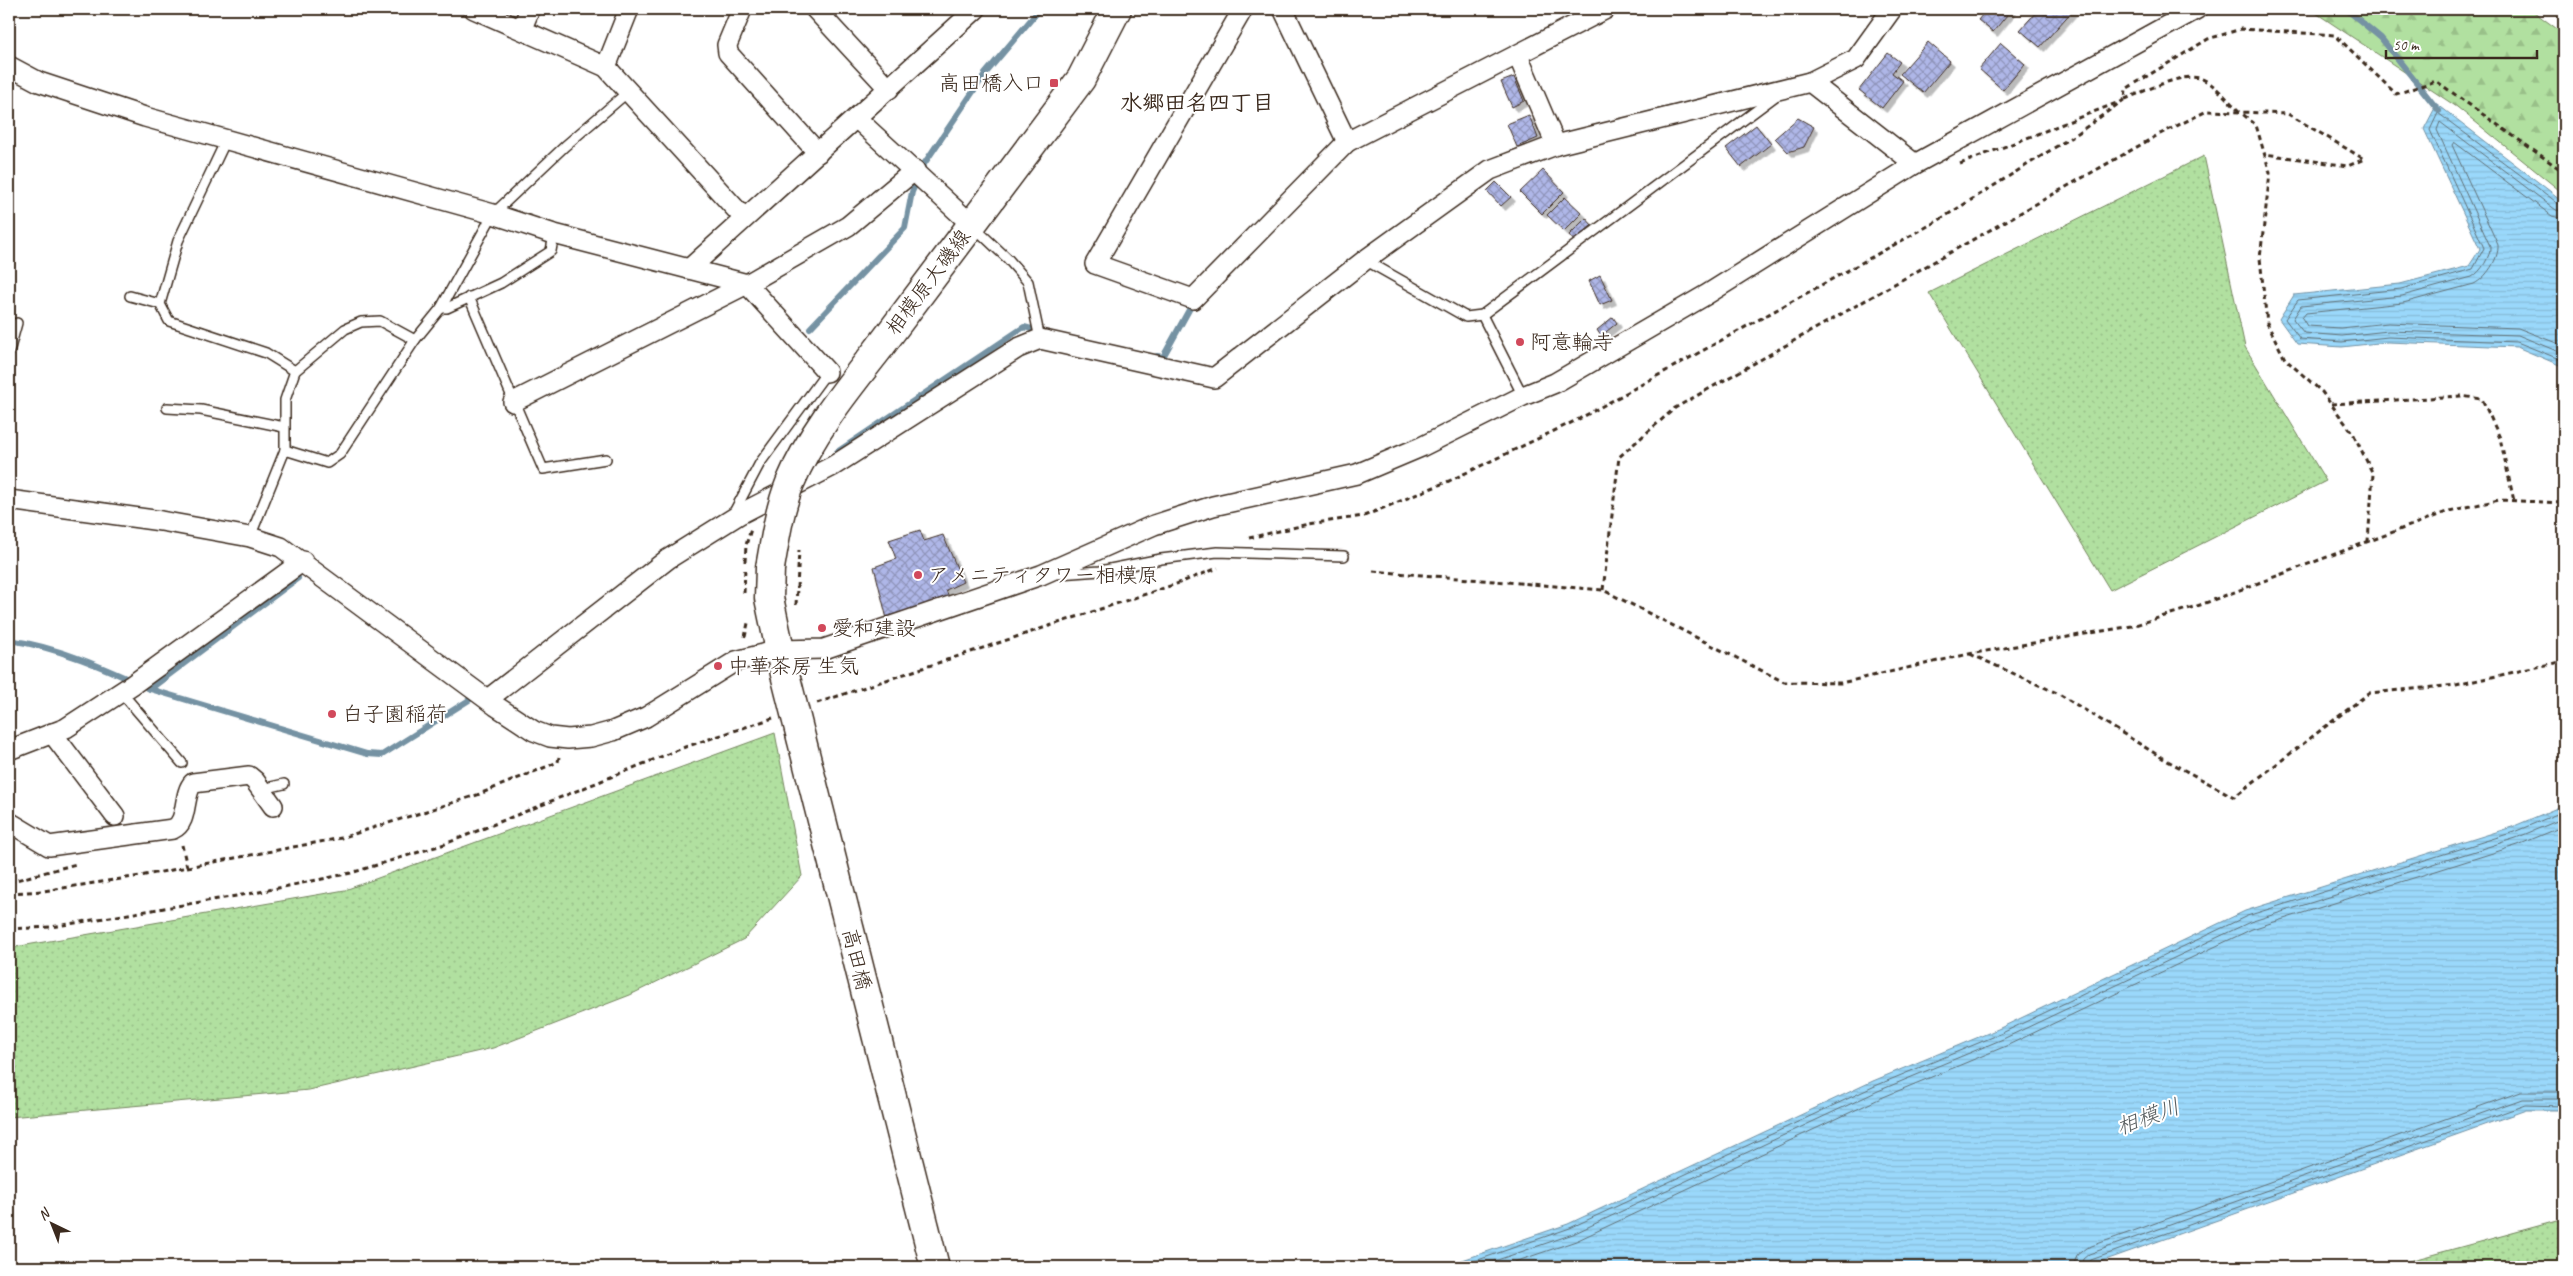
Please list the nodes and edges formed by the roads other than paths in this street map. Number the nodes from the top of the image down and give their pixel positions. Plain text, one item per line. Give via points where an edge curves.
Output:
1 (474, 9) edge
2 (530, 9) edge
3 (629, 9) edge
4 (742, 9) edge
5 (816, 9) edge
6 (1117, 9) edge
7 (1243, 9) edge
8 (1283, 9) edge
9 (1606, 9) edge
10 (1892, 9) edge
11 (2197, 9) edge
12 (967, 12) edge
13 (522, 28) junction
14 (1518, 56) junction
15 (9, 66) edge
16 (606, 67) junction
17 (1810, 82) junction
18 (889, 89) junction
19 (1786, 89) junction
20 (630, 91) junction
21 (856, 118) junction
22 (227, 138) junction
23 (1347, 142) junction
24 (1556, 145) junction
25 (818, 153) junction
26 (1915, 164) junction
27 (915, 170) junction
28 (493, 214) junction
29 (744, 218) junction
30 (971, 224) junction
31 (554, 234) junction
32 (1365, 260) junction
33 (690, 269) junction
34 (747, 284) junction
35 (130, 296) dead end
36 (469, 298) junction
37 (160, 304) junction
38 (441, 308) junction
39 (1482, 315) junction
40 (17, 323) dead end
41 (1041, 337) junction
42 (415, 340) junction
43 (9, 352) edge
44 (295, 371) junction
45 (827, 372) joint
46 (1523, 396) junction
47 (513, 402) junction
48 (168, 408) dead end
49 (284, 427) junction
50 (286, 450) junction
51 (606, 459) dead end
52 (9, 500) edge
53 (729, 521) junction
54 (250, 537) junction
55 (1344, 556) dead end
56 (303, 561) junction
57 (1041, 575) junction
58 (782, 662) junction
59 (133, 684) junction
60 (488, 699) junction
61 (52, 733) junction
62 (9, 750) edge
63 (182, 763) dead end
64 (284, 784) dead end
65 (262, 789) junction
66 (273, 806) dead end
67 (115, 816) dead end
68 (9, 822) edge
69 (935, 1267) edge

1 - 13 street
2 - 13 street
3 - 16 street
4 - 25 street via 727,45 728,53
5 - 18 street
6 - 30 main road, 相模原大磯線 via 1081,79
7 - 23 street via 1095,264 1193,299
8 - 23 street
9 - 14 street
10 - 17 street via 1856,59
11 - 26 street
12 - 18 street
13 - 16 street
14 - 23 street
14 - 24 street
15 - 22 street via 39,82 145,117
16 - 20 street
17 - 19 street
17 - 26 street
18 - 21 street
19 - 24 street
19 - 39 lane
20 - 28 lane
20 - 29 street
21 - 25 street
21 - 27 street
22 - 28 street
22 - 37 lane via 178,241
24 - 32 street via 1490,170
25 - 29 street
26 - 46 street via 1706,295 1555,383
27 - 30 street
27 - 34 street via 848,226
28 - 31 street
28 - 38 lane
29 - 33 street
30 - 41 lane via 1028,282
30 - 58 main road, 相模原大磯線, bridge via 840,397 802,456 789,484 770,568 769,598
31 - 33 street
31 - 36 lane via 551,250 501,283
32 - 39 lane via 1466,317
32 - 41 street via 1214,378
33 - 34 street
34 - 45 street
34 - 47 street
35 - 37 lane
36 - 38 lane
36 - 47 lane
37 - 44 lane via 169,321 266,353
38 - 42 lane
39 - 46 lane
40 - 43 lane
41 - 53 street via 1018,348 833,466
42 - 44 lane via 380,321 361,322 345,329
42 - 50 lane via 340,454 327,463
44 - 49 lane via 285,400
45 - 53 lane via 760,464
46 - 57 street via 1421,447 1357,474 1213,506 1154,525
47 - 51 lane via 543,469
48 - 49 lane via 201,410
49 - 50 lane
50 - 54 lane
52 - 54 street via 93,510
53 - 60 street via 668,559
54 - 56 street via 281,547
55 - 57 lane via 1217,552 1100,571
56 - 59 street
56 - 60 street
57 - 58 street
58 - 60 street via 736,662 646,717 591,737 550,737 534,731
58 - 69 main road, 高田橋, bridge
59 - 61 street via 66,728
59 - 63 lane
61 - 62 street
61 - 67 street
64 - 65 lane
65 - 66 street
65 - 68 street via 249,776 196,782 190,786 178,827 49,846

